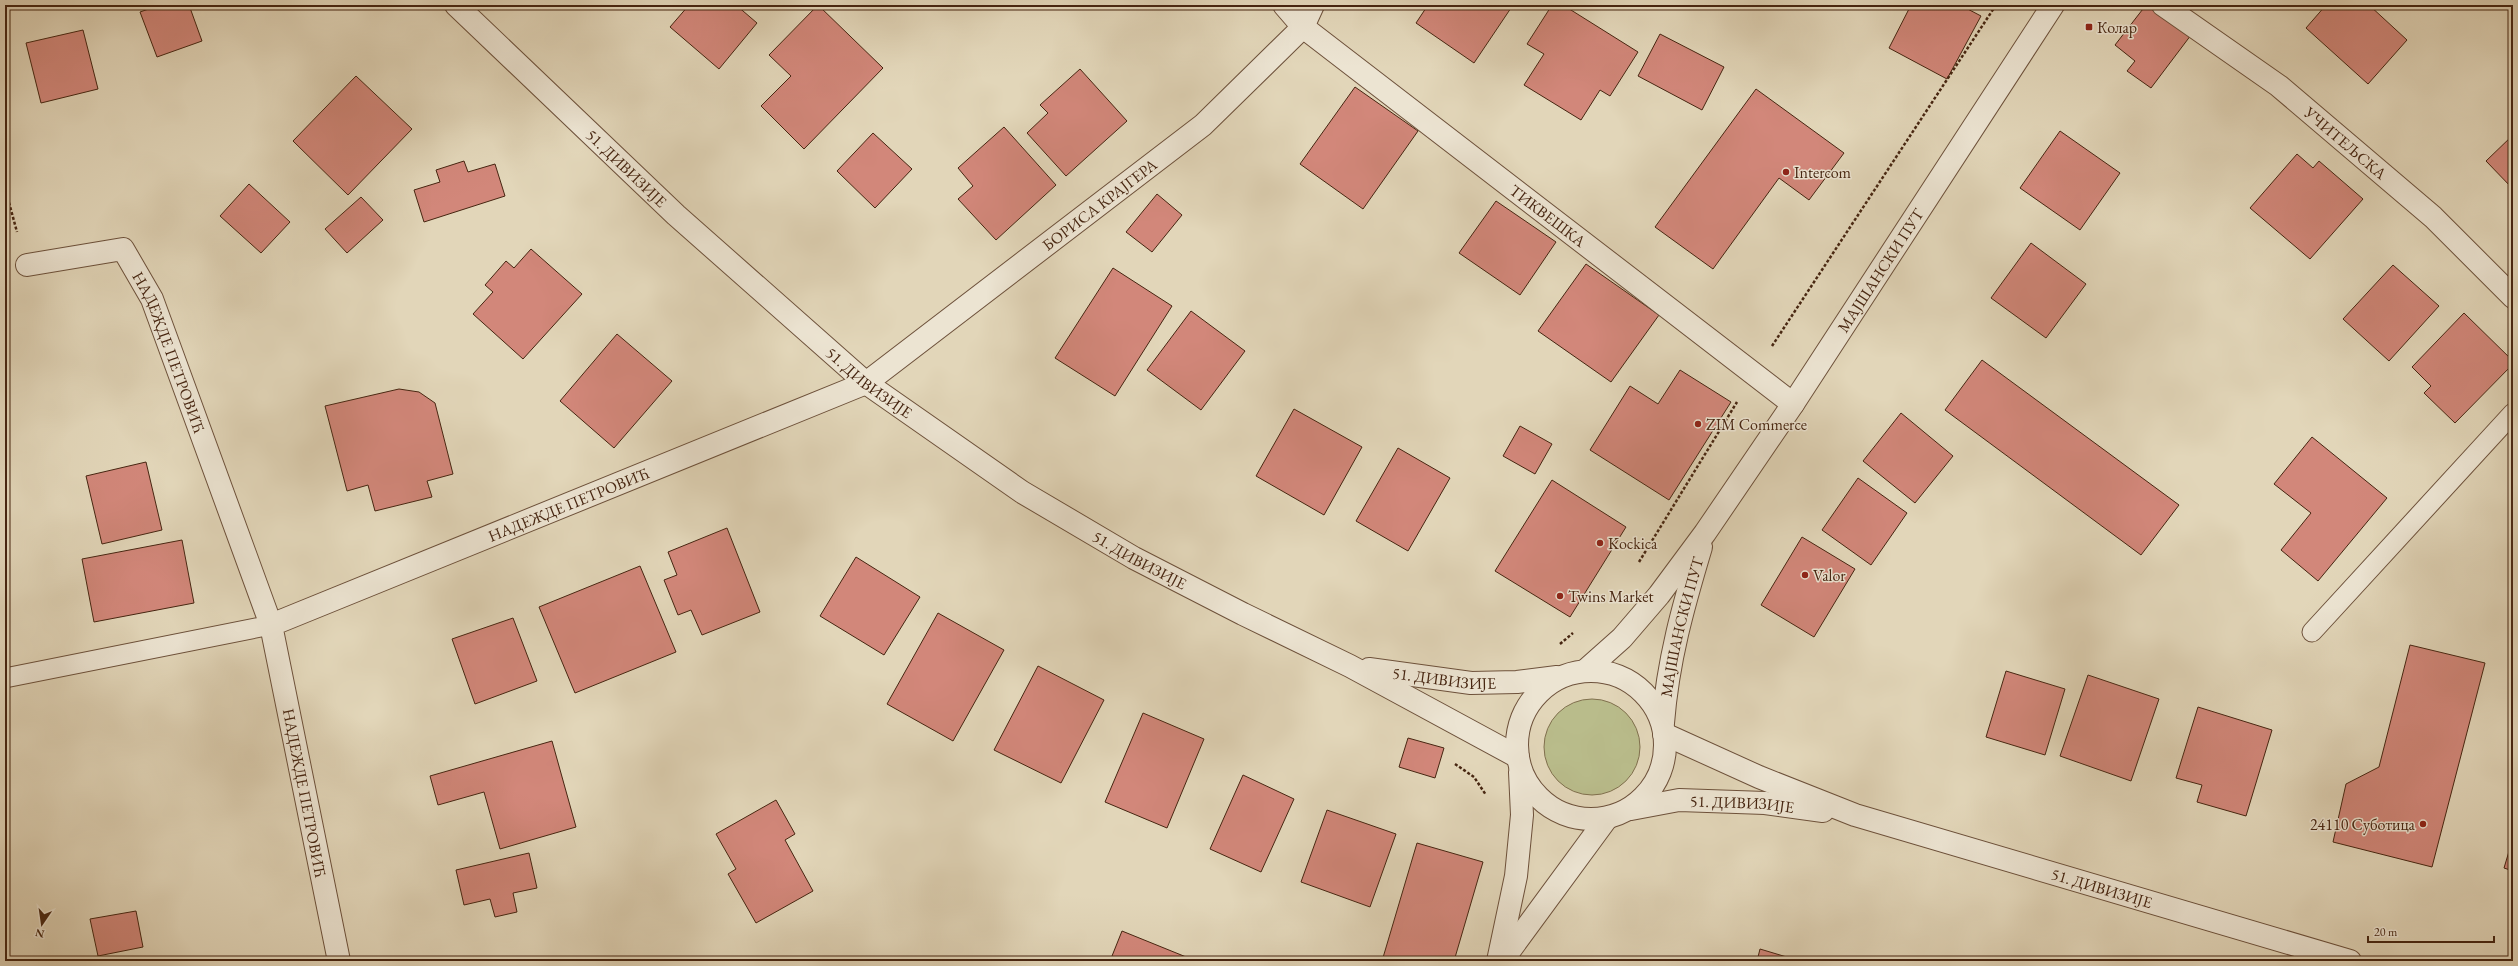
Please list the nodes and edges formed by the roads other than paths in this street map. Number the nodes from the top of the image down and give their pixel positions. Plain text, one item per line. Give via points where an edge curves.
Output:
1 (456, 5) edge
2 (1284, 5) edge
3 (1313, 5) edge
4 (2052, 5) edge
5 (2163, 5) edge
6 (1303, 27) junction
7 (27, 265) road end
8 (2513, 298) edge
9 (866, 383) junction
10 (1793, 404) junction
11 (2513, 414) edge
12 (1705, 533) junction
13 (271, 625) junction
14 (2312, 632) dead end
15 (1350, 666) junction
16 (1586, 670) junction
17 (1562, 676) junction
18 (5, 678) edge
19 (1664, 728) junction
20 (1519, 763) junction
21 (1630, 809) junction
22 (1855, 815) junction
23 (1606, 818) junction
24 (339, 961) edge
25 (1498, 961) edge
26 (1502, 961) edge
27 (2350, 961) edge

1 - 9 street, 51. ДИВИЗИЈЕ via 676,215
2 - 6 street, ТИКВЕШКА
3 - 6 street, БОРИСА КРАЈГЕРА
4 - 10 street, МАЈШАНСКИ ПУТ
5 - 8 street, УЧИТЕЉСКА via 2279,86 2433,217
6 - 9 street, БОРИСА КРАЈГЕРА via 1203,125
6 - 10 street, ТИКВЕШКА
7 - 13 street, НАДЕЖДЕ ПЕТРОВИЋ via 123,250 152,299
9 - 13 street, НАДЕЖДЕ ПЕТРОВИЋ
9 - 15 street, 51. ДИВИЗИЈЕ via 1022,492 1134,558
10 - 12 street, МАЈШАНСКИ ПУТ
11 - 14 lane
12 - 16 street, МАЈШАНСКИ ПУТ via 1659,596 1622,638
12 - 19 street, МАЈШАНСКИ ПУТ via 1680,617 1667,678
13 - 18 lane
13 - 24 street, НАДЕЖДЕ ПЕТРОВИЋ
15 - 17 street, 51. ДИВИЗИЈЕ via 1471,683 1517,682
15 - 20 street, 51. ДИВИЗИЈЕ
16 - 17 street
16 - 19 street via 1611,673 1634,683 1652,701
17 - 20 street via 1541,689 1527,706 1519,725 1516,747
19 - 21 street, МАЈШАНСКИ ПУТ via 1666,747 1661,772 1649,793
19 - 22 street, 51. ДИВИЗИЈЕ via 1759,777
20 - 23 street via 1530,788 1545,804 1585,820
20 - 25 street via 1522,815 1516,876
21 - 22 street, 51. ДИВИЗИЈЕ via 1679,800 1765,803
21 - 23 street
22 - 27 street, 51. ДИВИЗИЈЕ
23 - 26 street

